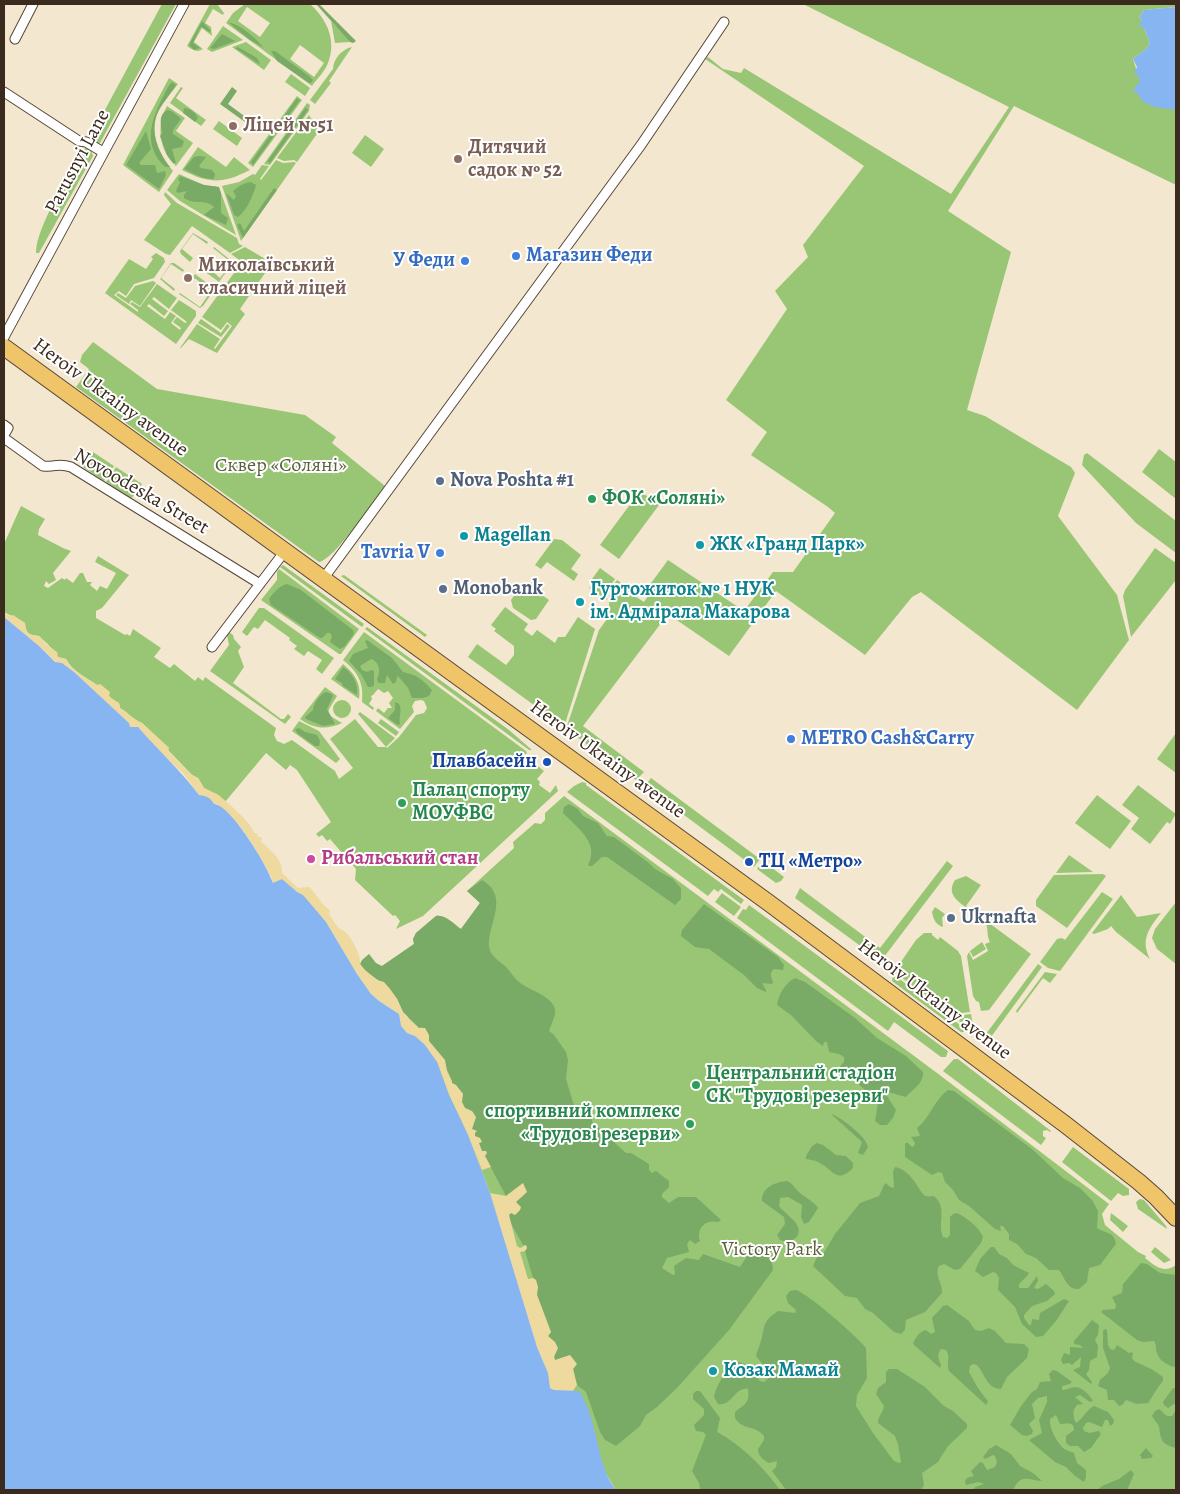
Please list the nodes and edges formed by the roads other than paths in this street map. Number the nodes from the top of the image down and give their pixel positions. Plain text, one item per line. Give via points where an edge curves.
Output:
1 (33, 4) edge
2 (184, 4) edge
3 (724, 22) dead end
4 (16, 39) dead end
5 (4, 92) edge
6 (104, 152) junction
7 (4, 337) edge
8 (4, 348) edge
9 (4, 425) edge
10 (4, 436) edge
11 (285, 551) junction
12 (322, 579) junction
13 (260, 584) junction
14 (212, 647) dead end
15 (1176, 1218) edge

1 - 4 street
2 - 6 street, Parusnyi Lane
3 - 12 street via 636,152
5 - 6 street via 79,140
6 - 7 street, Parusnyi Lane
8 - 11 highway, Heroiv Ukrainy avenue
9 - 10 street, Novoodeska Street via 8,428
10 - 13 street, Novoodeska Street via 43,466 61,463 70,467
11 - 12 highway, Heroiv Ukrainy avenue
11 - 13 street
12 - 15 highway, Heroiv Ukrainy avenue via 769,903 1066,1125 1139,1182
13 - 14 street

